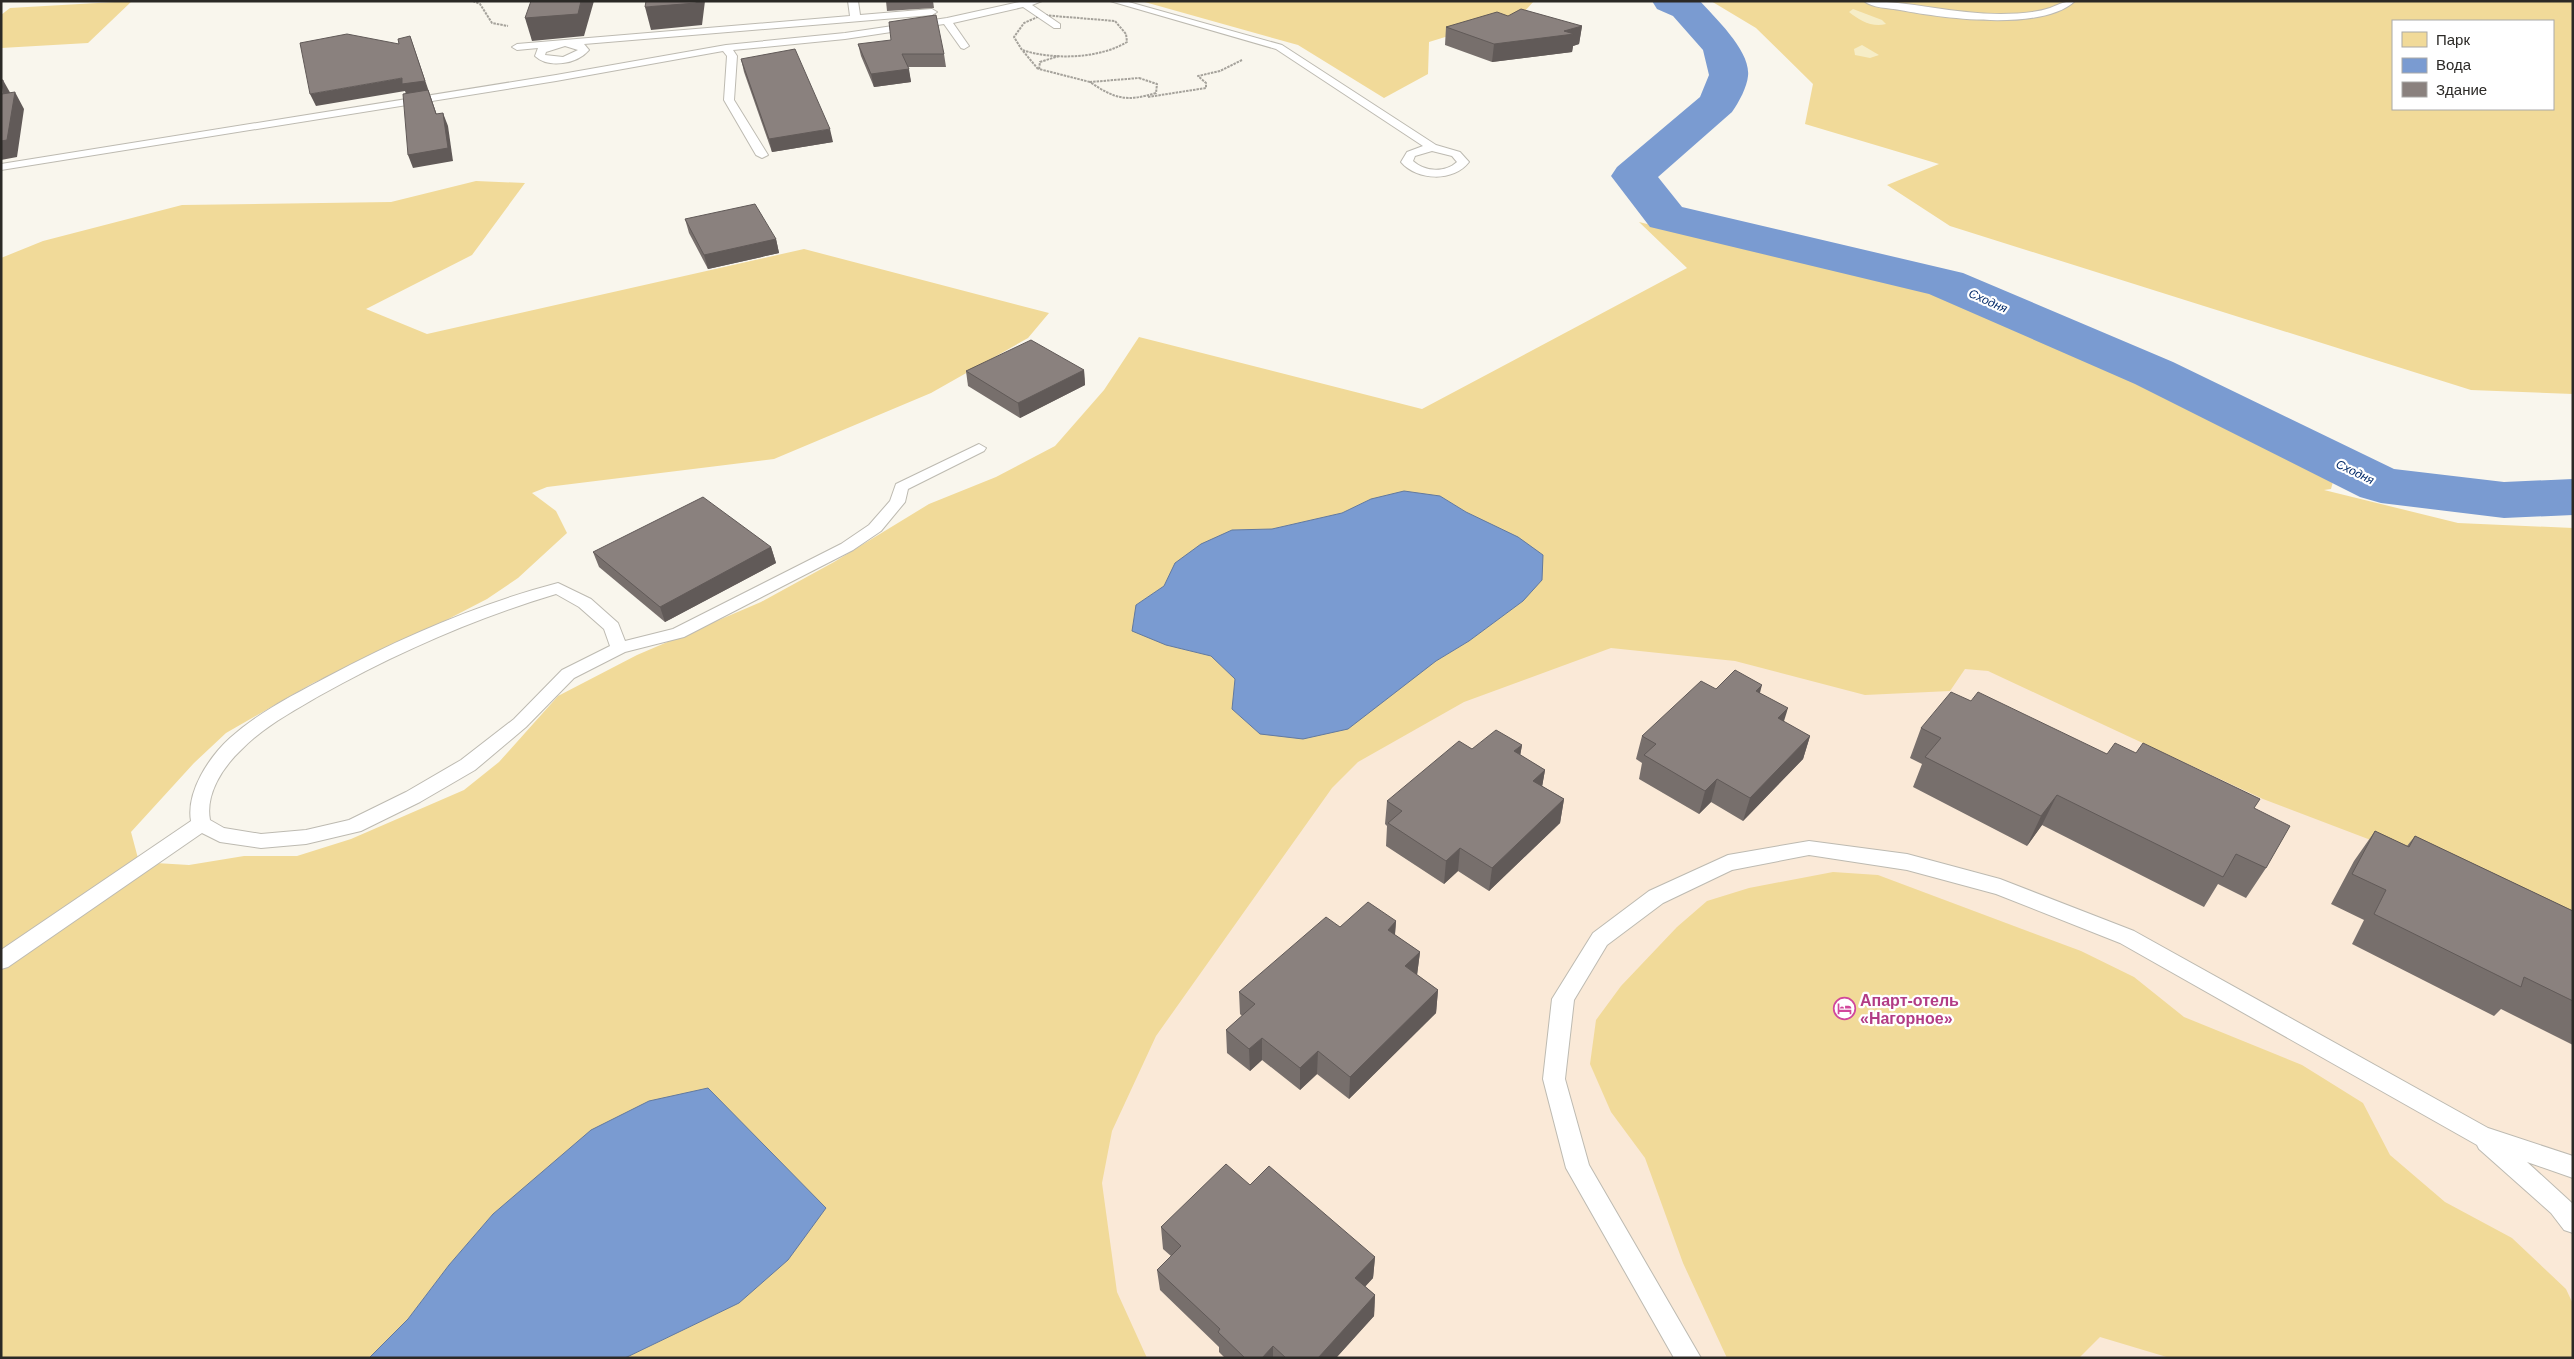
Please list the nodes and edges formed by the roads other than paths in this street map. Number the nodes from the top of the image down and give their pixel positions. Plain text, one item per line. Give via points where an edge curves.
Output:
1 (854, 1) edge
2 (1038, 1) edge
3 (1114, 1) edge
4 (1868, 1) edge
5 (2071, 1) edge
6 (1024, 4) junction
7 (932, 12) dead end
8 (855, 17) junction
9 (946, 21) junction
10 (1057, 26) dead end
11 (688, 32) junction
12 (564, 43) junction
13 (964, 46) dead end
14 (517, 47) dead end
15 (726, 48) junction
16 (687, 54) junction
17 (559, 60) junction
18 (556, 78) junction
19 (1432, 148) dead end
20 (762, 154) dead end
21 (1, 166) edge
22 (979, 448) dead end
23 (619, 648) junction
24 (201, 824) junction
25 (1, 961) edge
26 (2481, 1136) junction
27 (2573, 1167) edge
28 (2573, 1222) edge
29 (1688, 1358) edge

1 - 8 lane
2 - 6 lane
3 - 19 lane via 1279,47
4 - 5 lane via 1938,15 1996,17 2045,12
6 - 9 lane
6 - 10 lane
7 - 8 lane
8 - 11 lane
9 - 13 lane
9 - 15 lane via 845,36
11 - 12 lane
11 - 16 lane
12 - 14 lane
12 - 17 lane via 539,53 544,58
12 - 17 lane via 579,44 584,50
15 - 16 lane
15 - 20 lane via 732,56 729,100
16 - 18 lane
17 - 18 lane via 554,68
18 - 21 lane
22 - 23 lane via 902,487 897,502 875,528 846,547 678,633
23 - 24 lane via 568,674 520,723 468,765 354,826 306,837 261,841 220,836
23 - 24 lane via 612,627 585,603 558,588 517,599 447,625 281,710 235,744 209,778 198,808
24 - 25 lane
26 - 27 lane
26 - 28 lane via 2559,1205
26 - 29 lane via 2127,937 2000,887 1906,862 1809,848 1728,862 1656,896 1600,939 1563,999 1554,1079 1578,1168

